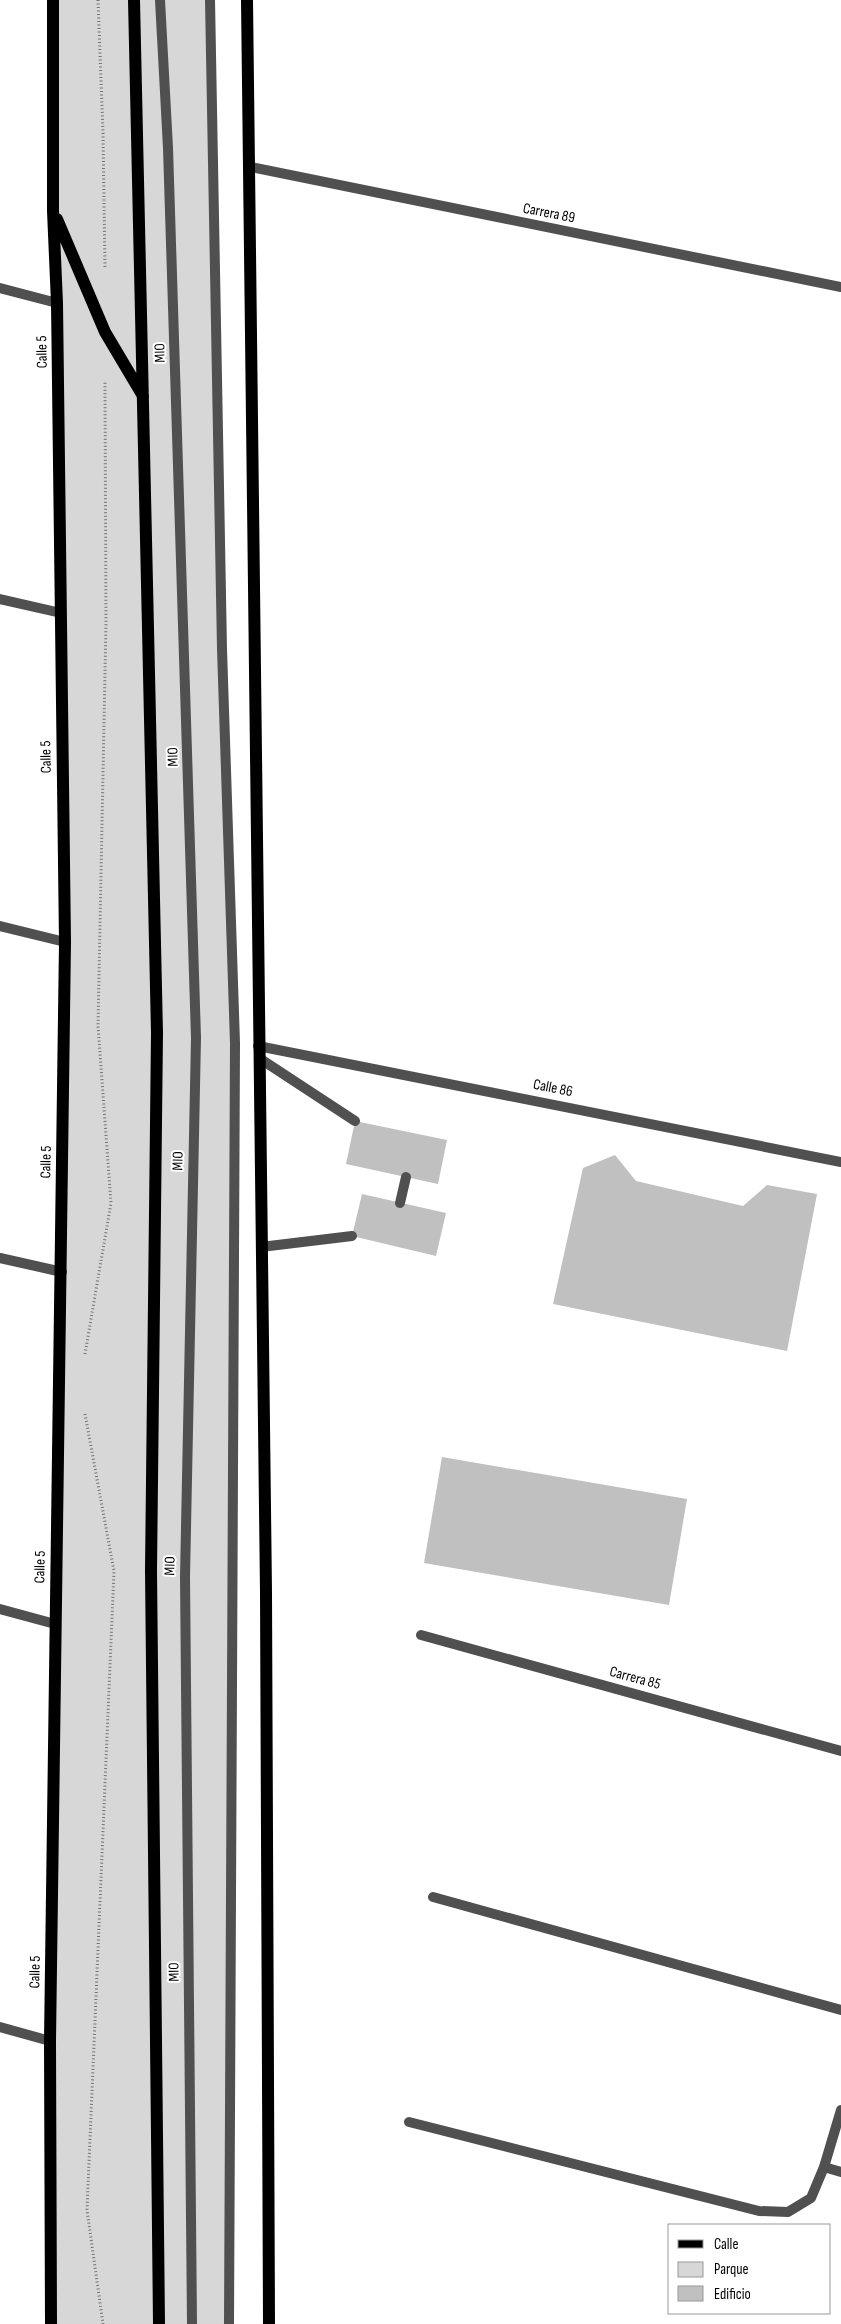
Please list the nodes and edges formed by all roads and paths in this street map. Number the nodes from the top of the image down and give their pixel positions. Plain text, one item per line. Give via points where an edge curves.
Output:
1 (53, 0) edge
2 (98, 0) edge
3 (134, 0) edge
4 (160, 0) edge
5 (210, 0) edge
6 (247, 0) edge
7 (250, 167) junction
8 (53, 211) junction
9 (105, 272) dead end
10 (841, 287) edge
11 (0, 288) edge
12 (57, 303) junction
13 (105, 332) junction
14 (144, 398) junction
15 (0, 599) edge
16 (60, 613) junction
17 (0, 926) edge
18 (65, 942) junction
19 (259, 1052) junction
20 (355, 1121) dead end
21 (841, 1162) edge
22 (406, 1177) dead end
23 (400, 1202) dead end
24 (352, 1236) dead end
25 (261, 1247) junction
26 (0, 1258) edge
27 (62, 1272) junction
28 (84, 1359) dead end
29 (83, 1407) dead end
30 (0, 1610) edge
31 (55, 1624) junction
32 (421, 1635) dead end
33 (841, 1751) edge
34 (433, 1897) dead end
35 (841, 2010) edge
36 (0, 2027) edge
37 (50, 2041) junction
38 (841, 2110) edge
39 (410, 2122) dead end
40 (824, 2167) junction
41 (841, 2172) edge
42 (51, 2324) edge
43 (103, 2324) edge
44 (159, 2324) edge
45 (192, 2324) edge
46 (229, 2324) edge
47 (269, 2324) edge

1 - 8 main road, Calle 5
2 - 9 path via 104,133
3 - 14 main road
4 - 45 street, MIO via 168,148 196,1038 185,1577
5 - 46 street via 222,639 234,1043
6 - 7 main road
7 - 10 street, Carrera 89
7 - 19 main road
8 - 12 main road, Calle 5
8 - 13 main road
11 - 12 street
12 - 16 main road, Calle 5
13 - 14 main road
13 - 28 path via 106,623 98,1026 111,1204
14 - 44 main road via 157,1033 152,1571
15 - 16 street
16 - 18 main road, Calle 5
17 - 18 street
18 - 27 main road, Calle 5
19 - 20 street
19 - 21 street, Calle 86
19 - 25 main road
22 - 23 street
24 - 25 street
25 - 47 main road
26 - 27 street
27 - 31 main road, Calle 5
29 - 43 path via 114,1571 87,2210
30 - 31 street
31 - 37 main road, Calle 5
32 - 33 street, Carrera 85
34 - 35 street
36 - 37 street
37 - 42 main road, Calle 5
38 - 40 street
39 - 40 street via 759,2211 788,2212 811,2198
40 - 41 street

